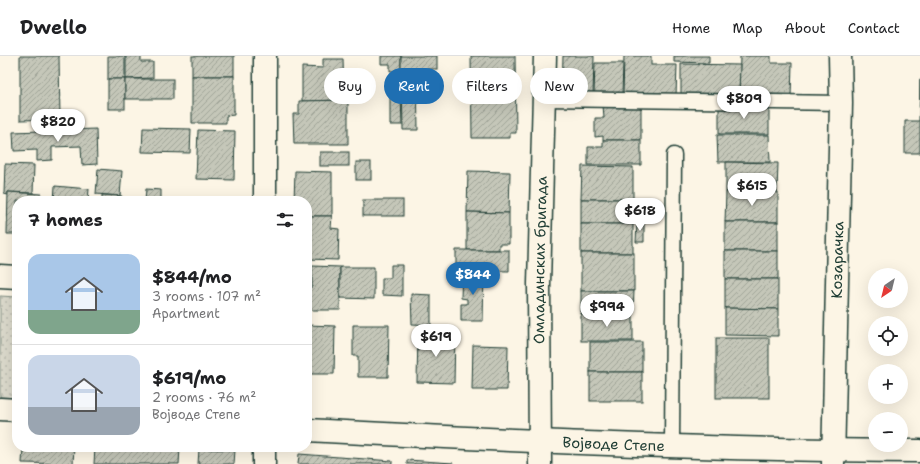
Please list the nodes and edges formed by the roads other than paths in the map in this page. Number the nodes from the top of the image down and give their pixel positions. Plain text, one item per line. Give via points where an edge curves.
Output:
1 (265, 56) edge
2 (545, 56) edge
3 (840, 56) edge
4 (545, 68) edge
5 (588, 100) edge
6 (841, 103) junction
7 (544, 104) edge
8 (674, 155) dead end
9 (265, 196) edge
10 (0, 276) edge
11 (12, 277) edge
12 (0, 409) edge
13 (12, 410) edge
14 (312, 430) edge
15 (540, 442) junction
16 (672, 446) junction
17 (920, 451) edge
18 (264, 452) edge
19 (833, 457) edge
20 (264, 464) edge
21 (540, 464) edge

1 - 9 street
2 - 4 street, Омладинских бригада
3 - 6 street, Козарачка
5 - 6 lane
6 - 19 street, Козарачка
7 - 15 street, Омладинских бригада via 539,284
8 - 16 lane
10 - 11 street
12 - 13 street
14 - 15 street, Војводе Степе
15 - 16 street, Војводе Степе
15 - 21 street, Омладинских бригада
16 - 19 street, Војводе Степе
17 - 19 street, Војводе Степе
18 - 20 street

